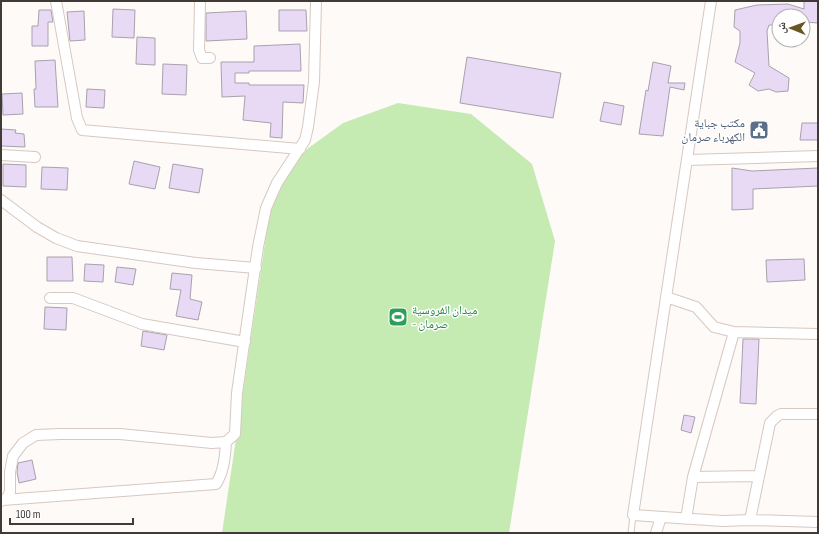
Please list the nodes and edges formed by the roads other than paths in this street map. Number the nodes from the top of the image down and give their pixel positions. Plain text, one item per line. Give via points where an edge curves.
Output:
1 (56, 1) edge
2 (200, 1) edge
3 (316, 1) edge
4 (711, 1) edge
5 (210, 58) dead end
6 (300, 149) junction
7 (1, 155) edge
8 (818, 156) edge
9 (35, 157) dead end
10 (687, 160) junction
11 (1, 200) edge
12 (256, 268) junction
13 (666, 297) junction
14 (50, 298) dead end
15 (734, 332) junction
16 (818, 334) edge
17 (245, 342) junction
18 (818, 414) edge
19 (226, 442) junction
20 (758, 476) junction
21 (693, 478) junction
22 (2, 501) edge
23 (633, 515) junction
24 (661, 517) junction
25 (686, 519) junction
26 (750, 520) junction
27 (818, 522) edge
28 (631, 533) edge
29 (656, 533) edge

1 - 6 street via 77,118 82,130
2 - 5 street via 199,50 202,58
3 - 6 street via 313,88 308,127
4 - 10 street
6 - 12 street via 277,183 266,208
7 - 9 street
8 - 10 street
10 - 13 street
11 - 12 street via 41,230 77,246 196,263
12 - 17 street
13 - 15 street via 696,307 714,327
13 - 23 street
14 - 17 street via 73,298 142,324
15 - 16 street
15 - 21 street
17 - 19 street via 237,393 236,430 233,438
18 - 20 street via 781,414 770,423
19 - 22 street via 224,465 216,484
19 - 22 street via 190,442 112,434 36,435 23,443 13,456 10,492
20 - 21 street
20 - 26 street
21 - 25 street
23 - 24 street
23 - 28 lane
24 - 25 street
24 - 29 street
25 - 26 street
26 - 27 street

